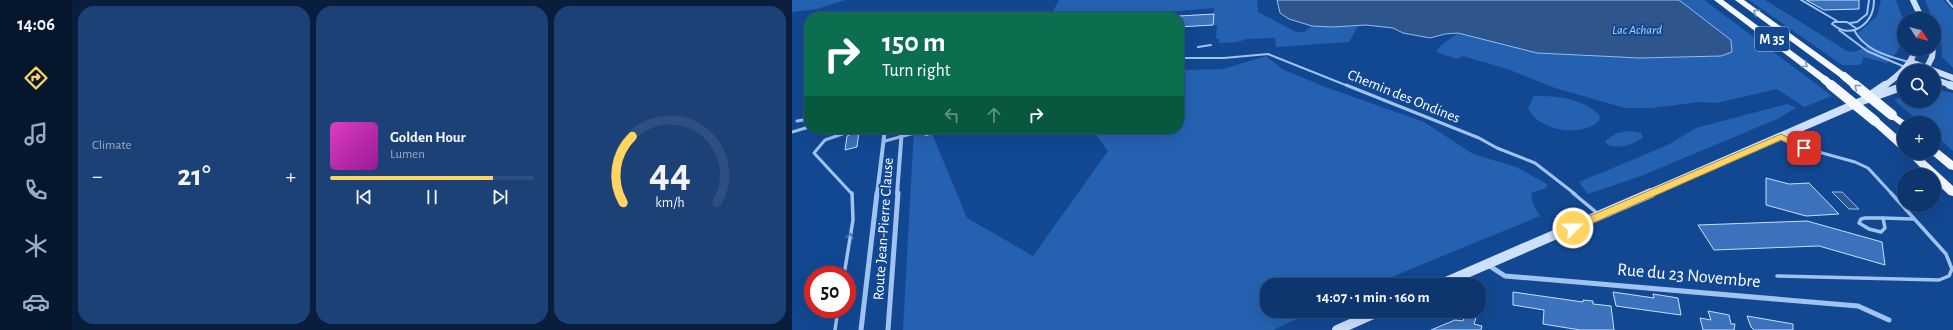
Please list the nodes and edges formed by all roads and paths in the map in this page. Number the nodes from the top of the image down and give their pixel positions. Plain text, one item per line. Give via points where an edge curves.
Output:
1 (1718, 0) edge
2 (1801, 0) edge
3 (1869, 0) edge
4 (1874, 0) edge
5 (1913, 0) edge
6 (1947, 0) edge
7 (1741, 1) edge
8 (1953, 6) edge
9 (1918, 12) edge
10 (1837, 21) junction
11 (1849, 23) junction
12 (1838, 28) junction
13 (1855, 30) junction
14 (1211, 45) dead end
15 (1198, 47) dead end
16 (1913, 56) edge
17 (1184, 58) edge
18 (1911, 62) junction
19 (1897, 64) edge
20 (1915, 64) edge
21 (1941, 74) edge
22 (1897, 78) edge
23 (1953, 78) edge
24 (1941, 82) edge
25 (1953, 86) edge
26 (1897, 88) edge
27 (1862, 101) junction
28 (1897, 119) edge
29 (804, 120) edge
30 (797, 121) dead end
31 (804, 129) edge
32 (792, 132) edge
33 (843, 134) edge
34 (885, 134) edge
35 (912, 134) edge
36 (1781, 136) junction
37 (902, 137) junction
38 (885, 141) junction
39 (1897, 141) edge
40 (1941, 157) edge
41 (1919, 160) edge
42 (1953, 168) edge
43 (1953, 192) edge
44 (1600, 216) junction
45 (1883, 218) junction
46 (1913, 219) junction
47 (1486, 264) junction
48 (845, 266) edge
49 (1777, 276) dead end
50 (1455, 278) edge
51 (837, 318) edge
52 (1364, 318) edge
53 (1889, 320) dead end
54 (835, 330) edge
55 (861, 330) edge
56 (888, 330) edge
57 (1337, 330) edge

1 -> 39 highway, M 35, bridge via 1825,80
2 - 10 lane
3 - 11 lane via 1867,14 1857,22
4 - 13 lane via 1876,9 1873,15
5 - 9 main road
6 - 8 lane
28 -> 7 highway, M 35, bridge via 1844,76
10 - 11 lane
10 - 12 lane via 1832,24
11 - 13 lane
12 - 13 lane
12 - 19 lane via 1867,51
13 - 18 lane via 1858,38 1870,48
14 - 15 lane
16 - 18 main road
17 - 44 lane, Chemin des Ondines via 1268,54 1536,163
18 - 20 main road
21 - 23 main road
22 - 27 main road
24 - 25 main road
26 - 27 main road
27 - 36 main road
29 - 30 lane
31 - 32 lane
48 -> 33 lane via 852,220 852,192 814,153 826,140
34 - 38 street, Route Jean-Pierre Clause
35 - 37 lane
36 - 44 main road
36 - 46 lane via 1800,147 1864,166
37 - 38 lane
37 - 56 street, Route Jean-Pierre Clause
38 - 55 street, Route Jean-Pierre Clause
40 - 42 highway
41 - 43 highway
44 - 47 main road
45 - 45 lane via 1866,218 1859,222 1869,229 1881,232 1885,228
45 - 46 lane
46 - 49 lane via 1950,260 1952,269 1949,276 1940,280
47 - 50 main road
47 - 53 street, Rue du 23 Novembre via 1505,276 1858,306
51 - 54 lane
52 - 57 main road

